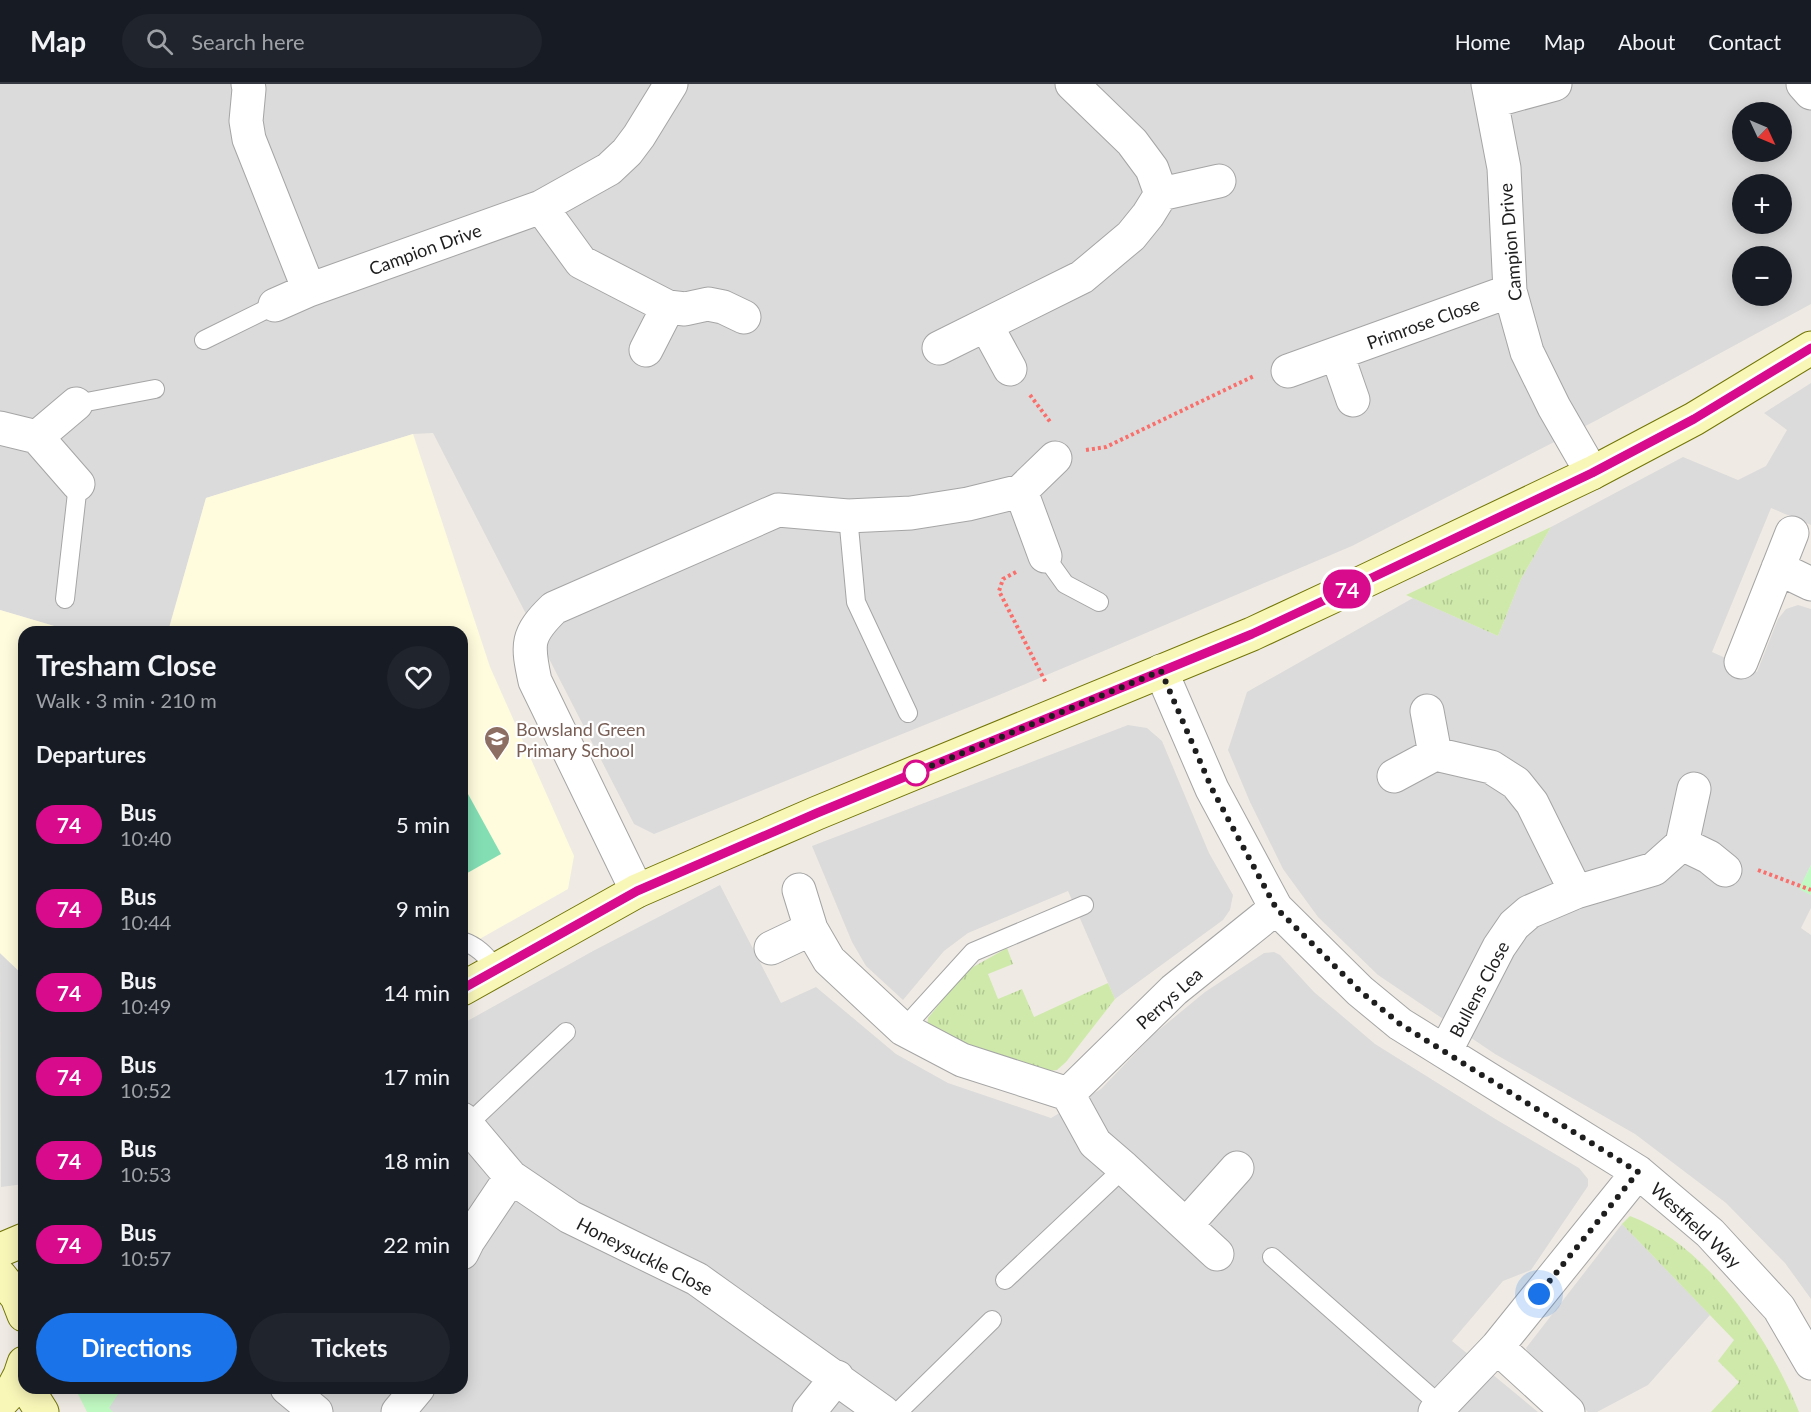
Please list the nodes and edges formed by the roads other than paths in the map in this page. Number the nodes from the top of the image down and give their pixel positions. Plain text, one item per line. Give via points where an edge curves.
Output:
1 (248, 84) edge
2 (671, 84) edge
3 (1072, 84) edge
4 (1555, 84) edge
5 (1803, 84) edge
6 (1490, 93) edge
7 (1811, 93) edge
8 (1219, 181) dead end
9 (1161, 194) junction
10 (541, 207) junction
11 (309, 290) junction
12 (1510, 291) junction
13 (274, 305) joint
14 (668, 307) junction
15 (744, 317) dead end
16 (986, 325) junction
17 (204, 340) dead end
18 (939, 348) dead end
19 (1811, 348) edge
20 (646, 350) dead end
21 (1336, 354) junction
22 (1010, 369) road end
23 (1288, 371) road end
24 (155, 389) dead end
25 (1353, 400) dead end
26 (76, 404) joint
27 (0, 428) edge
28 (37, 437) junction
29 (1070, 454) road end
30 (1592, 473) junction
31 (78, 484) joint
32 (1021, 491) junction
33 (848, 516) junction
34 (1792, 533) dead end
35 (1045, 556) joint
36 (1778, 568) junction
37 (1811, 584) edge
38 (65, 599) dead end
39 (1099, 602) dead end
40 (1741, 662) dead end
41 (1161, 671) junction
42 (1427, 711) dead end
43 (908, 713) dead end
44 (1435, 754) junction
45 (1394, 776) dead end
46 (1694, 789) dead end
47 (1682, 844) junction
48 (1725, 870) road end
49 (799, 890) dead end
50 (637, 891) junction
51 (1576, 892) junction
52 (1084, 905) dead end
53 (1276, 908) junction
54 (811, 929) junction
55 (468, 943) edge
56 (771, 948) dead end
57 (497, 969) junction
58 (468, 986) edge
59 (903, 1029) junction
60 (566, 1032) dead end
61 (1445, 1052) junction
62 (1068, 1094) junction
63 (468, 1118) edge
64 (468, 1127) edge
65 (1124, 1168) junction
66 (1237, 1168) dead end
67 (1638, 1172) junction
68 (511, 1176) junction
69 (1185, 1226) junction
70 (468, 1240) edge
71 (18, 1242) edge
72 (0, 1250) edge
73 (1217, 1254) dead end
74 (1272, 1257) dead end
75 (1005, 1280) dead end
76 (992, 1320) dead end
77 (1497, 1347) junction
78 (1811, 1363) edge
79 (837, 1377) junction
80 (18, 1384) edge
81 (32, 1394) edge
82 (294, 1394) edge
83 (413, 1394) edge
84 (0, 1403) edge
85 (1438, 1409) edge
86 (42, 1412) edge
87 (316, 1412) edge
88 (398, 1412) edge
89 (809, 1412) edge
90 (883, 1412) edge
91 (898, 1412) edge
92 (1568, 1412) edge

1 - 11 street via 249,139
2 - 10 street, Campion Drive via 621,158 609,169
3 - 9 street via 1132,142 1152,169
4 - 6 street, Campion Drive
5 - 7 street
6 - 12 street, Campion Drive via 1504,168
8 - 9 street
9 - 16 street via 1131,236 1082,277
10 - 11 street, Campion Drive
10 - 14 street via 581,262
11 - 13 street, Campion Drive
12 - 21 street, Primrose Close
12 - 30 street, Campion Drive via 1527,352
13 - 17 lane, Campion Drive
14 - 15 street via 685,309 708,304
14 - 20 street
16 - 18 street
16 - 22 street
19 - 30 street via 1694,419
21 - 23 street, Primrose Close
21 - 25 street
24 - 26 lane
26 - 28 street
27 - 28 street
28 - 31 street
29 - 32 street
30 - 41 street via 1252,634
31 - 38 lane
32 - 33 street via 911,513
32 - 35 street
33 - 43 lane via 856,602
33 - 50 street via 778,510 554,608 537,624 528,651 535,681
34 - 36 street
35 - 39 lane via 1065,584
36 - 37 street
36 - 40 street
41 - 50 street
41 - 53 street, Westfield Way via 1212,789
42 - 44 street
44 - 45 street
44 - 51 street via 1491,767 1516,783 1532,803
46 - 47 street
47 - 48 street
47 - 51 street, Bullens Close via 1654,869
49 - 54 street
50 - 57 street
51 - 61 street, Bullens Close via 1528,912 1514,925 1499,946
52 - 59 lane via 973,952
53 - 61 street, Westfield Way via 1360,991 1400,1024
53 - 62 street, Perrys Lea via 1174,990
54 - 56 street
54 - 59 street via 829,960
55 - 57 lane via 484,953
57 - 58 street
59 - 62 street via 962,1060
60 - 63 lane, Honeysuckle Close
61 - 67 street, Westfield Way
62 - 65 street via 1095,1143
64 - 68 street, Honeysuckle Close
65 - 69 street
65 - 75 lane
66 - 69 street
67 - 77 street
67 - 78 street, Westfield Way via 1710,1233 1779,1308
68 - 70 street
68 - 79 street, Honeysuckle Close via 570,1217 698,1279
69 - 73 street
71 - 72 street
74 - 85 lane
76 - 91 lane
77 - 85 street
77 - 92 street
79 - 89 street
79 - 90 street, Honeysuckle Close
80 - 84 street
81 - 86 street
82 - 87 street
83 - 88 street

